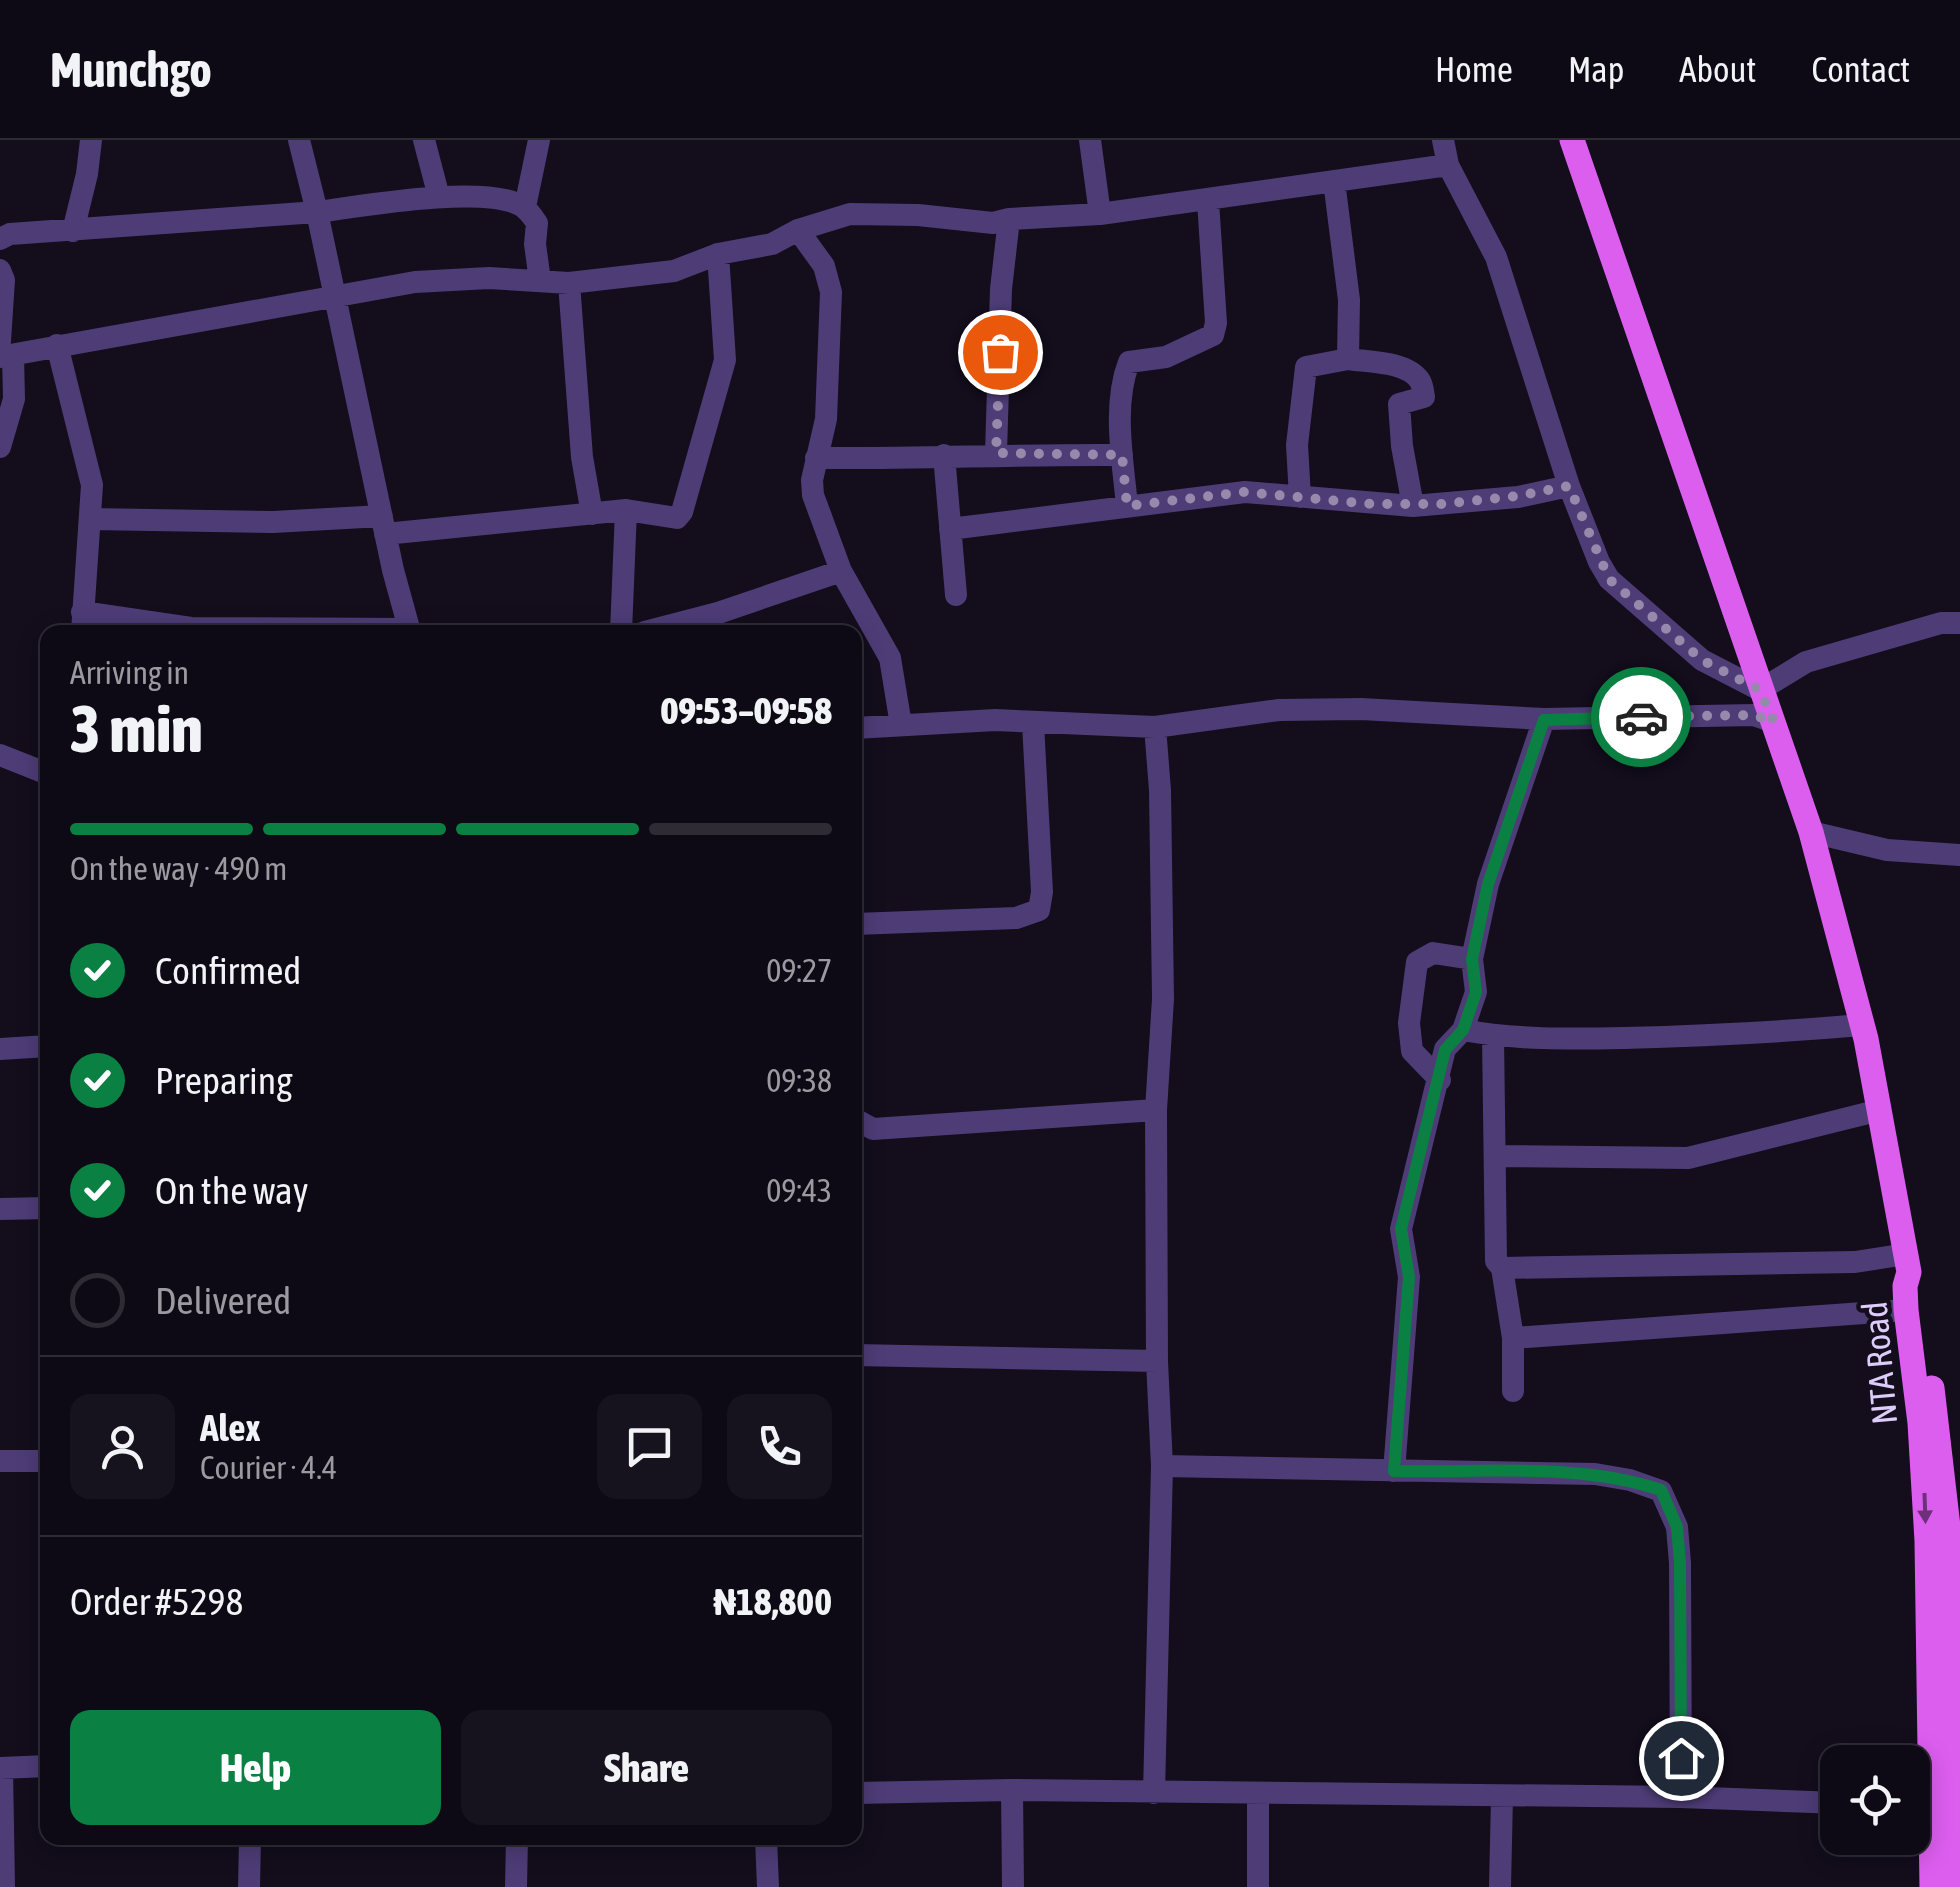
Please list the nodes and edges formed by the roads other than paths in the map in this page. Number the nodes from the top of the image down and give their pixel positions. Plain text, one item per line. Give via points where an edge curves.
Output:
1 (91, 140) edge
2 (299, 140) edge
3 (424, 140) edge
4 (538, 140) edge
5 (1090, 140) edge
6 (1443, 140) edge
7 (1572, 140) edge
8 (1448, 165) junction
9 (1334, 180) junction
10 (440, 197) junction
11 (1208, 201) junction
12 (525, 207) junction
13 (317, 212) junction
14 (1100, 214) junction
15 (1009, 219) junction
16 (798, 230) junction
17 (73, 231) junction
18 (0, 240) edge
19 (718, 254) junction
20 (0, 270) edge
21 (540, 282) junction
22 (570, 282) junction
23 (335, 295) junction
24 (57, 345) junction
25 (4, 351) edge
26 (1348, 359) junction
27 (0, 447) edge
28 (996, 453) junction
29 (1122, 455) junction
30 (944, 456) junction
31 (816, 458) junction
32 (1569, 486) junction
33 (1300, 496) junction
34 (1127, 506) junction
35 (1414, 506) junction
36 (626, 510) junction
37 (592, 514) junction
38 (91, 519) junction
39 (384, 525) junction
40 (950, 530) junction
41 (841, 571) junction
42 (956, 595) dead end
43 (82, 622) edge
44 (1960, 623) edge
45 (122, 625) edge
46 (409, 625) edge
47 (621, 625) edge
48 (671, 625) edge
49 (1760, 690) junction
50 (1544, 720) junction
51 (1774, 722) junction
52 (1032, 723) junction
53 (901, 724) junction
54 (862, 727) edge
55 (1155, 727) junction
56 (0, 755) edge
57 (40, 771) edge
58 (1811, 832) junction
59 (1960, 854) edge
60 (862, 924) edge
61 (1472, 959) junction
62 (1862, 1025) junction
63 (1463, 1030) junction
64 (1494, 1036) junction
65 (40, 1046) edge
66 (0, 1049) edge
67 (1440, 1080) junction
68 (1156, 1110) junction
69 (1880, 1110) junction
70 (862, 1123) edge
71 (1498, 1156) junction
72 (40, 1208) edge
73 (0, 1209) edge
74 (1907, 1263) junction
75 (1502, 1268) junction
76 (1906, 1310) junction
77 (1512, 1338) junction
78 (862, 1355) edge
79 (1157, 1361) junction
80 (1512, 1391) dead end
81 (0, 1460) edge
82 (40, 1461) edge
83 (1162, 1466) junction
84 (1394, 1471) junction
85 (40, 1766) edge
86 (1, 1768) edge
87 (1012, 1790) junction
88 (1154, 1792) junction
89 (862, 1793) edge
90 (1258, 1793) junction
91 (1502, 1797) junction
92 (1681, 1797) junction
93 (1820, 1802) edge
94 (1939, 1806) edge
95 (250, 1845) edge
96 (517, 1845) edge
97 (766, 1845) edge
98 (4, 1887) edge
99 (249, 1887) edge
100 (516, 1887) edge
101 (768, 1887) edge
102 (1013, 1887) edge
103 (1258, 1887) edge
104 (1500, 1887) edge
105 (1932, 1887) edge
106 (1954, 1887) edge

1 - 17 street
2 - 13 street
3 - 10 street
4 - 12 street
5 - 14 street
6 - 8 street
7 - 49 main road
8 - 9 street
8 - 32 street via 1496,257
9 - 11 street
9 - 26 street
10 - 12 street
10 - 13 street
11 - 14 street
11 - 29 street via 1213,335 1166,358 1129,362
12 - 21 street via 538,224
13 - 17 street
13 - 23 street
14 - 15 street
15 - 16 street via 850,214
15 - 28 street
16 - 19 street via 772,244
16 - 31 street via 824,266 831,292 826,419
17 - 18 street
19 - 22 street via 674,271
19 - 36 street via 725,360 682,512 676,518
20 - 25 street
21 - 22 street
21 - 23 street via 415,282
22 - 37 street
23 - 24 street
23 - 39 street
24 - 25 street
24 - 38 street via 86,452
25 - 27 street via 14,398
26 - 33 street via 1306,367 1297,445
26 - 35 street via 1393,366 1420,380 1424,397 1399,404
28 - 29 street
28 - 30 street
29 - 34 street
30 - 31 street
30 - 40 street
31 - 41 street via 813,496
32 - 35 street
32 - 49 street via 1609,579 1702,660
33 - 34 street via 1244,492
33 - 35 street
34 - 40 street
36 - 37 street
36 - 47 street
37 - 39 street
38 - 39 street
38 - 43 street
39 - 46 street
40 - 42 street
41 - 48 street
41 - 53 street via 890,658
43 - 45 street
44 - 49 street via 1806,662
49 - 51 main road
50 - 51 street via 1754,715
50 - 55 street via 1361,709 1256,713
50 - 61 street via 1488,884
51 - 58 main road
52 - 53 street
52 - 55 street
52 - 60 street via 1039,910 1016,918
53 - 54 street
55 - 68 street via 1163,999
56 - 57 street
58 - 59 street via 1887,850
58 - 62 main road
61 - 63 street via 1476,992
61 - 67 street via 1433,953 1417,962 1412,1051
62 - 64 street via 1753,1035
62 - 69 main road
63 - 64 street
63 - 67 street via 1445,1050
64 - 71 street
65 - 66 street
67 - 84 street via 1401,1229 1409,1277
68 - 70 street via 872,1129
68 - 79 street
69 - 71 street via 1688,1158
69 - 74 main road
71 - 75 street via 1496,1262
72 - 73 street
74 - 75 street
74 - 76 main road, NTA Road
74 - 94 main road, NTA Road via 1924,1324 1950,1544
75 - 77 street
76 - 77 street
76 -> 94 main road, NTA Road via 1924,1474
77 - 80 street
78 - 79 street
79 - 83 street
81 - 82 street
83 - 84 street
83 - 88 street
84 - 92 street via 1594,1474 1661,1490 1677,1527 1680,1563
85 - 86 street
86 - 98 street
87 - 88 street
87 - 89 street
87 - 102 street
88 - 90 street
90 - 91 street
90 - 103 street
91 - 92 street
91 - 104 street
92 - 93 street
94 - 105 main road, NTA Road
94 - 106 main road, NTA Road
95 - 99 street
96 - 100 street
97 - 101 street

